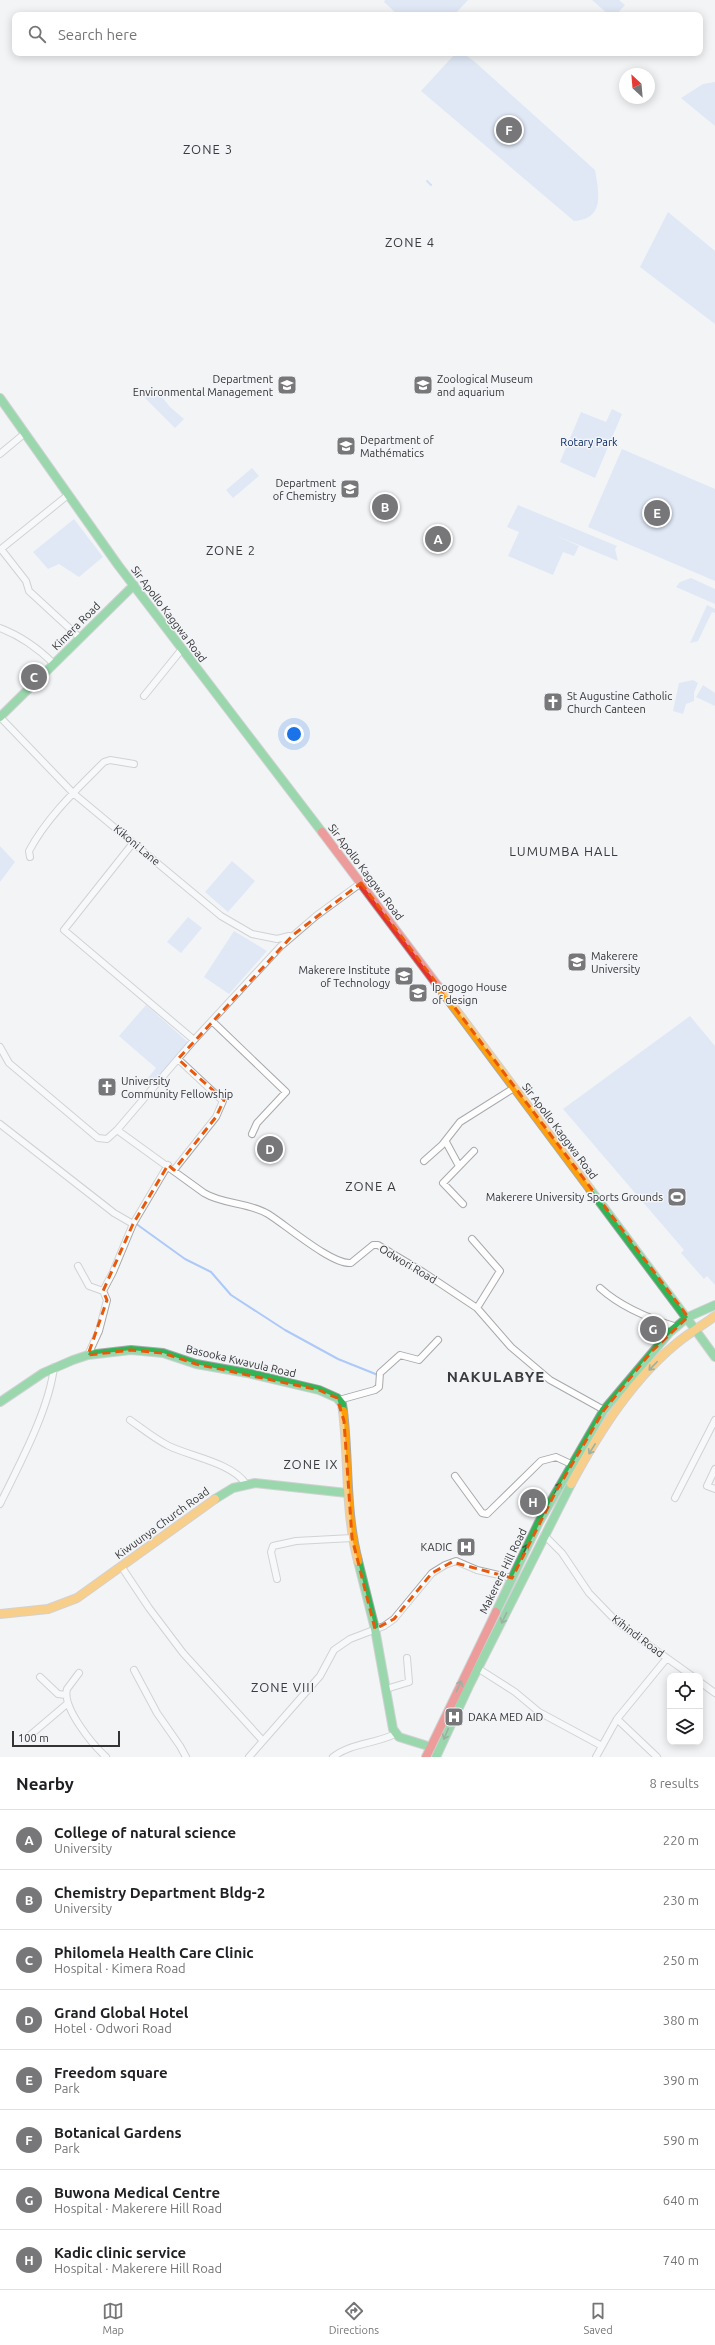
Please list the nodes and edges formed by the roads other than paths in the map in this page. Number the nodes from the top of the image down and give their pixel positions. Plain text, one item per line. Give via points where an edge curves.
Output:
1 (0, 398) edge
2 (24, 434) junction
3 (0, 454) edge
4 (68, 495) junction
5 (134, 585) junction
6 (0, 628) edge
7 (80, 638) junction
8 (182, 649) junction
9 (54, 664) junction
10 (144, 696) dead end
11 (0, 717) edge
12 (134, 764) dead end
13 (73, 793) junction
14 (133, 843) junction
15 (30, 857) dead end
16 (361, 883) junction
17 (293, 935) junction
18 (212, 1020) junction
19 (194, 1040) junction
20 (0, 1047) edge
21 (178, 1059) junction
22 (514, 1088) junction
23 (0, 1124) edge
24 (117, 1130) junction
25 (252, 1134) dead end
26 (446, 1142) junction
27 (474, 1151) dead end
28 (424, 1160) dead end
29 (168, 1165) junction
30 (459, 1166) junction
31 (174, 1170) junction
32 (463, 1204) dead end
33 (133, 1224) junction
34 (472, 1238) dead end
35 (78, 1266) dead end
36 (600, 1288) dead end
37 (102, 1291) junction
38 (715, 1305) edge
39 (476, 1308) junction
40 (715, 1316) edge
41 (688, 1318) junction
42 (677, 1327) junction
43 (694, 1328) junction
44 (438, 1340) dead end
45 (88, 1355) junction
46 (715, 1357) edge
47 (54, 1367) junction
48 (0, 1402) edge
49 (340, 1402) junction
50 (604, 1410) junction
51 (130, 1420) dead end
52 (715, 1420) edge
53 (571, 1464) junction
54 (715, 1469) edge
55 (455, 1476) dead end
56 (246, 1484) junction
57 (715, 1489) edge
58 (347, 1493) junction
59 (675, 1498) dead end
60 (0, 1504) edge
61 (544, 1535) junction
62 (352, 1538) junction
63 (121, 1566) junction
64 (512, 1578) junction
65 (277, 1579) dead end
66 (0, 1614) edge
67 (375, 1629) junction
68 (407, 1658) dead end
69 (667, 1658) junction
70 (478, 1669) junction
71 (134, 1670) dead end
72 (79, 1673) dead end
73 (688, 1673) edge
74 (40, 1677) dead end
75 (703, 1684) edge
76 (386, 1689) junction
77 (715, 1693) edge
78 (66, 1694) junction
79 (68, 1703) junction
80 (617, 1719) junction
81 (395, 1734) junction
82 (28, 1737) dead end
83 (263, 1741) junction
84 (602, 1746) junction
85 (430, 1747) junction
86 (106, 1757) edge
87 (186, 1757) edge
88 (249, 1757) edge
89 (332, 1757) edge
90 (426, 1757) edge
91 (436, 1757) edge
92 (596, 1757) edge
93 (657, 1757) edge

1 - 2 main road, Sir Apollo Kaggwa Road
2 - 3 street
2 - 4 main road, Sir Apollo Kaggwa Road
4 - 5 main road, Sir Apollo Kaggwa Road
4 - 7 street via 1,549 26,581 30,591
5 - 7 main road, Kimera Road
5 - 8 main road, Sir Apollo Kaggwa Road
6 - 9 street via 18,635 40,650
7 - 9 main road, Kimera Road
8 - 10 street
8 - 16 main road, Sir Apollo Kaggwa Road
9 - 11 main road, Kimera Road
11 - 13 street, Kikoni Lane
12 - 13 street via 106,760
13 - 14 street, Kikoni Lane
13 - 15 street via 30,848
14 - 17 street, Kikoni Lane via 221,916 244,930 282,939
14 - 19 street via 64,930
16 - 17 street
16 - 22 main road, Sir Apollo Kaggwa Road
17 - 18 street
18 - 19 street
18 - 25 street via 286,1092 257,1124
19 - 21 street
20 - 24 street via 9,1063 98,1138 107,1140
21 - 24 street
21 - 31 street via 223,1101 216,1117
22 - 26 street via 460,1122
22 - 41 main road, Sir Apollo Kaggwa Road
23 - 33 street via 114,1213
24 - 29 street, Odwori Road
26 - 28 street
26 - 30 street
27 - 30 street
29 - 31 street, Odwori Road
29 - 33 street
30 - 32 street via 444,1183
31 - 39 street, Odwori Road via 216,1200 266,1213 335,1259 346,1263 356,1261 373,1245 378,1245
33 - 37 street via 113,1272
34 - 39 street via 500,1272
35 - 37 street via 89,1286
36 - 42 street via 656,1321
37 - 45 street via 108,1300 99,1331
38 - 41 main road, Makerere Hill Road
39 - 50 street, Odwori Road via 511,1347 550,1380
40 - 43 main road, Makerere Hill Road
41 - 42 main road, Makerere Hill Road
41 - 43 main road, Sir Apollo Kaggwa Road
42 - 50 main road, Makerere Hill Road via 647,1356
43 - 46 main road, Sir Apollo Kaggwa Road
43 -> 61 main road, Makerere Hill Road via 650,1369 617,1410 580,1469
44 - 49 street via 419,1360 400,1356 380,1373 379,1387 375,1390
45 - 47 main road, Basooka Kwavula Road
45 - 49 main road, Basooka Kwavula Road via 131,1350 164,1353 196,1364 319,1390
47 - 48 main road, Basooka Kwavula Road
47 - 60 street via 47,1398
49 - 58 main road via 346,1444
50 - 53 main road, Makerere Hill Road
51 - 56 street via 169,1446 209,1460 242,1478
52 - 59 street
53 - 55 street via 556,1457 540,1461 487,1514 482,1513
64 -> 53 main road, Makerere Hill Road
54 - 57 street via 707,1486
56 - 58 main road, Kiwuunya Church Road
56 - 63 main road, Kiwuunya Church Road via 219,1496
58 - 62 main road
61 - 69 street, Kihindi Road via 562,1553 589,1593 618,1623
61 -> 70 main road, Makerere Hill Road
62 - 65 street via 296,1541 273,1546 271,1552
62 - 67 main road
63 - 66 main road, Kiwuunya Church Road via 62,1606 41,1612
63 - 83 street via 183,1653
64 - 67 street via 452,1562 432,1573 394,1619
85 -> 64 main road, Makerere Hill Road
67 - 76 main road
67 - 83 street via 350,1639 334,1650 320,1676
68 - 76 street via 409,1682
69 - 73 street, Kihindi Road
69 - 80 street
70 - 84 street via 515,1692 539,1712
70 -> 91 main road, Makerere Hill Road
71 - 87 street via 157,1713
72 - 78 street via 67,1688
74 - 78 street via 58,1694
75 - 77 street
76 - 81 main road
78 - 79 street
79 - 82 street
79 - 86 street via 86,1735
80 - 84 street
80 - 93 street
81 - 85 main road
81 - 89 street via 385,1740 354,1746
83 - 88 street
84 - 92 street
85 - 90 main road, Makerere Hill Road

